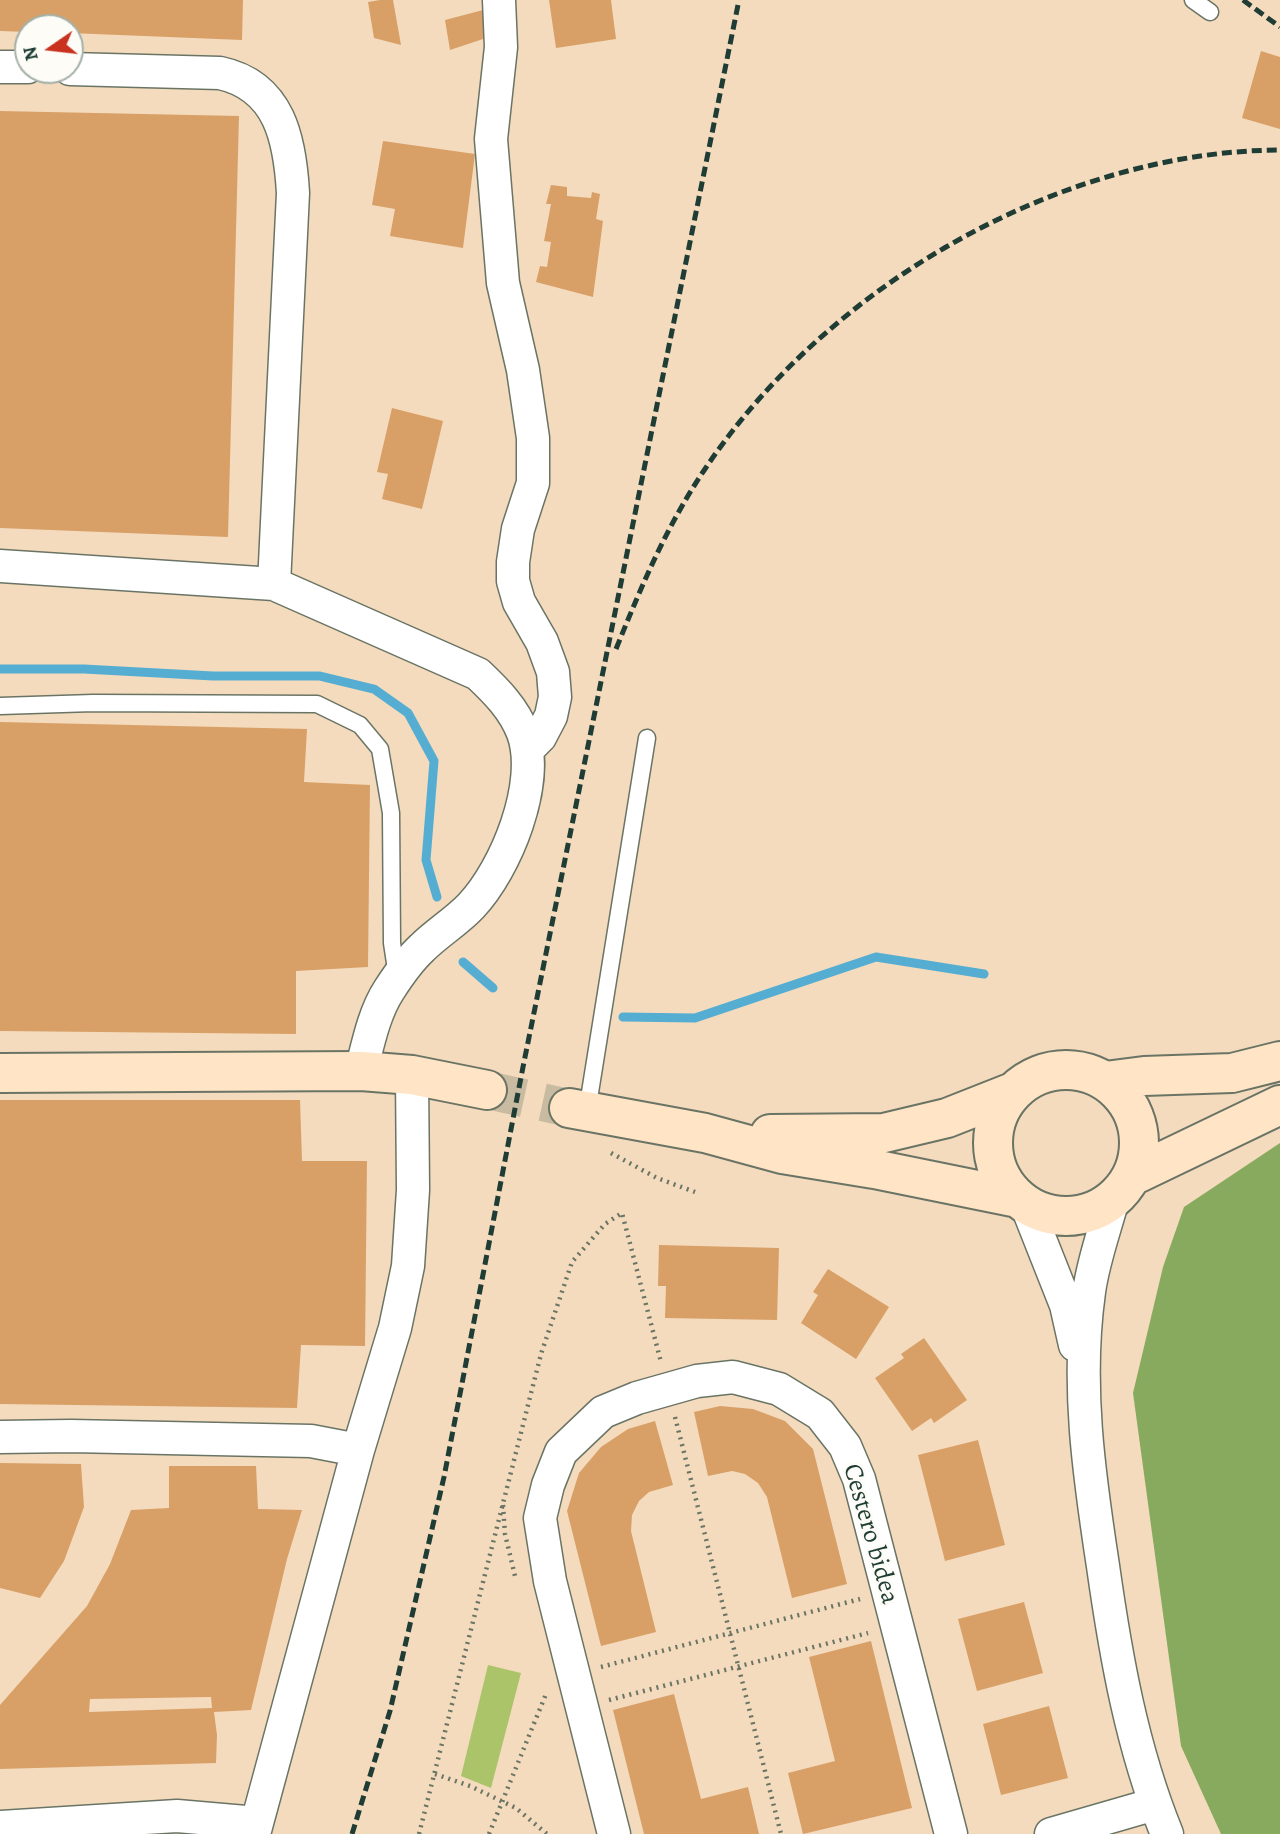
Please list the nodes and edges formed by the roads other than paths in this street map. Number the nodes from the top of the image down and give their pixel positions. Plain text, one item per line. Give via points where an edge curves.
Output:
1 (499, 0) edge
2 (1194, 0) edge
3 (1210, 12) dead end
4 (84, 69) edge
5 (0, 566) edge
6 (274, 584) junction
7 (0, 706) edge
8 (648, 738) dead end
9 (527, 750) junction
10 (398, 979) junction
11 (1280, 1061) edge
12 (361, 1071) junction
13 (0, 1073) edge
14 (412, 1075) junction
15 (1105, 1080) junction
16 (487, 1090) tunnel mouth
17 (1013, 1091) junction
18 (1280, 1105) edge
19 (578, 1109) joint
20 (705, 1133) junction
21 (1122, 1188) junction
22 (1022, 1201) junction
23 (1082, 1377) junction
24 (0, 1437) edge
25 (358, 1450) junction
26 (1155, 1804) junction
27 (0, 1828) edge
28 (256, 1829) edge
29 (614, 1834) edge
30 (951, 1834) edge
31 (1051, 1834) edge
32 (1167, 1834) edge

1 - 9 street via 501,47 491,139 503,283 533,438 533,483 518,529 513,581 553,672 555,697 540,737
2 - 3 lane
4 - 6 street via 240,77 281,121 293,193
5 - 6 street
6 - 9 street via 478,674 503,698 523,732
7 - 10 lane via 317,704 360,725 380,749 391,813 392,943
8 - 19 lane
9 - 10 street via 525,801 498,871 471,906 420,949
10 - 12 street via 388,991
11 - 15 street via 1232,1073
12 - 13 street
12 - 14 street
14 - 16 street
14 - 25 street via 408,1266 395,1328
15 - 17 street via 1067,1069 1028,1079
15 - 21 street via 1133,1113 1139,1134 1138,1156
17 - 20 street via 947,1118 884,1133
17 - 22 street via 993,1134 994,1157 1003,1180
18 - 21 street
19 - 20 street
20 - 22 street via 782,1154 924,1178
21 - 22 street via 1093,1211 1070,1216 1047,1214
21 - 23 street via 1089,1289
22 - 23 street via 1066,1305
23 - 26 street via 1088,1467 1117,1662 1136,1747
24 - 25 street via 311,1441
25 - 28 street
26 - 31 street
26 - 32 street
27 - 28 street via 177,1816
29 - 30 street, Cestero bidea via 550,1581 540,1518 548,1485 561,1452 604,1412 697,1381 733,1377 779,1388 820,1414 845,1446 859,1479

